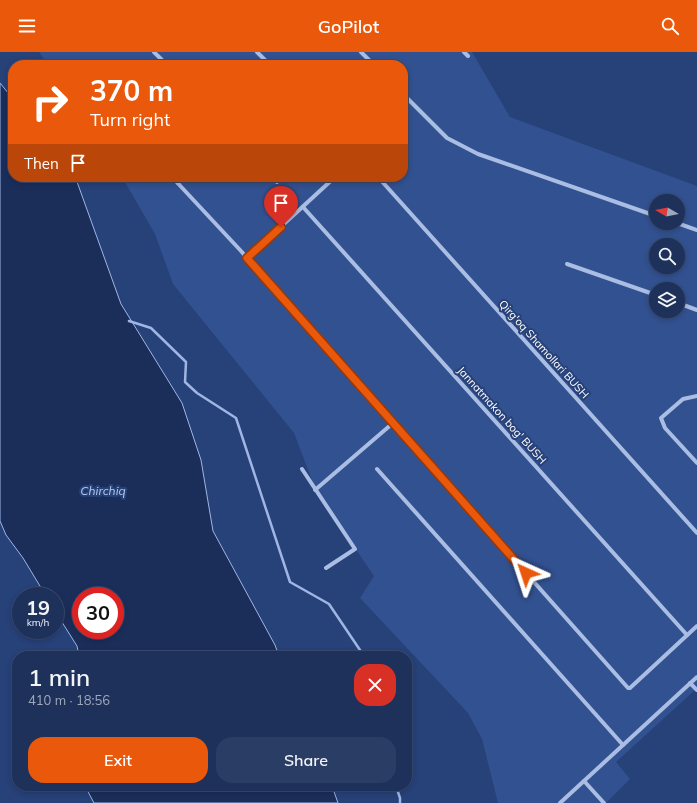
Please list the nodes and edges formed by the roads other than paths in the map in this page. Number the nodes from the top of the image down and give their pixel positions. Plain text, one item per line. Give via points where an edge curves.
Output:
1 (154, 52) edge
2 (257, 52) edge
3 (361, 52) edge
4 (464, 52) edge
5 (468, 56) dead end
6 (162, 60) edge
7 (265, 60) edge
8 (369, 60) edge
9 (408, 99) edge
10 (330, 182) edge
11 (382, 182) edge
12 (178, 183) edge
13 (303, 207) junction
14 (649, 214) edge
15 (685, 226) edge
16 (697, 230) edge
17 (247, 258) junction
18 (567, 264) dead end
19 (649, 293) edge
20 (685, 306) edge
21 (697, 310) edge
22 (697, 396) edge
23 (393, 423) junction
24 (697, 463) edge
25 (302, 469) dead end
26 (378, 470) dead end
27 (315, 490) junction
28 (697, 532) edge
29 (326, 568) dead end
30 (697, 626) edge
31 (687, 635) junction
32 (697, 677) edge
33 (690, 683) junction
34 (697, 690) edge
35 (624, 745) junction
36 (584, 781) junction
37 (560, 803) edge
38 (604, 803) edge

1 - 6 street
2 - 7 street
3 - 8 street
4 - 5 street
9 - 14 street via 446,138 478,154
10 - 13 street
11 - 28 street, Qirg'oq Shamollari BUSH
12 - 17 street
13 - 17 street
13 - 31 street, Jannatmakon bog' BUSH
15 - 16 street
17 - 23 street
18 - 19 street
20 - 21 street
22 - 24 street via 683,399 662,418 666,428
23 - 27 street
23 - 31 street via 628,688
25 - 27 street
26 - 35 street
27 - 29 street via 355,549
30 - 31 street
32 - 33 street
33 - 34 street
33 - 35 street
35 - 36 street
36 - 37 street
36 - 38 street

